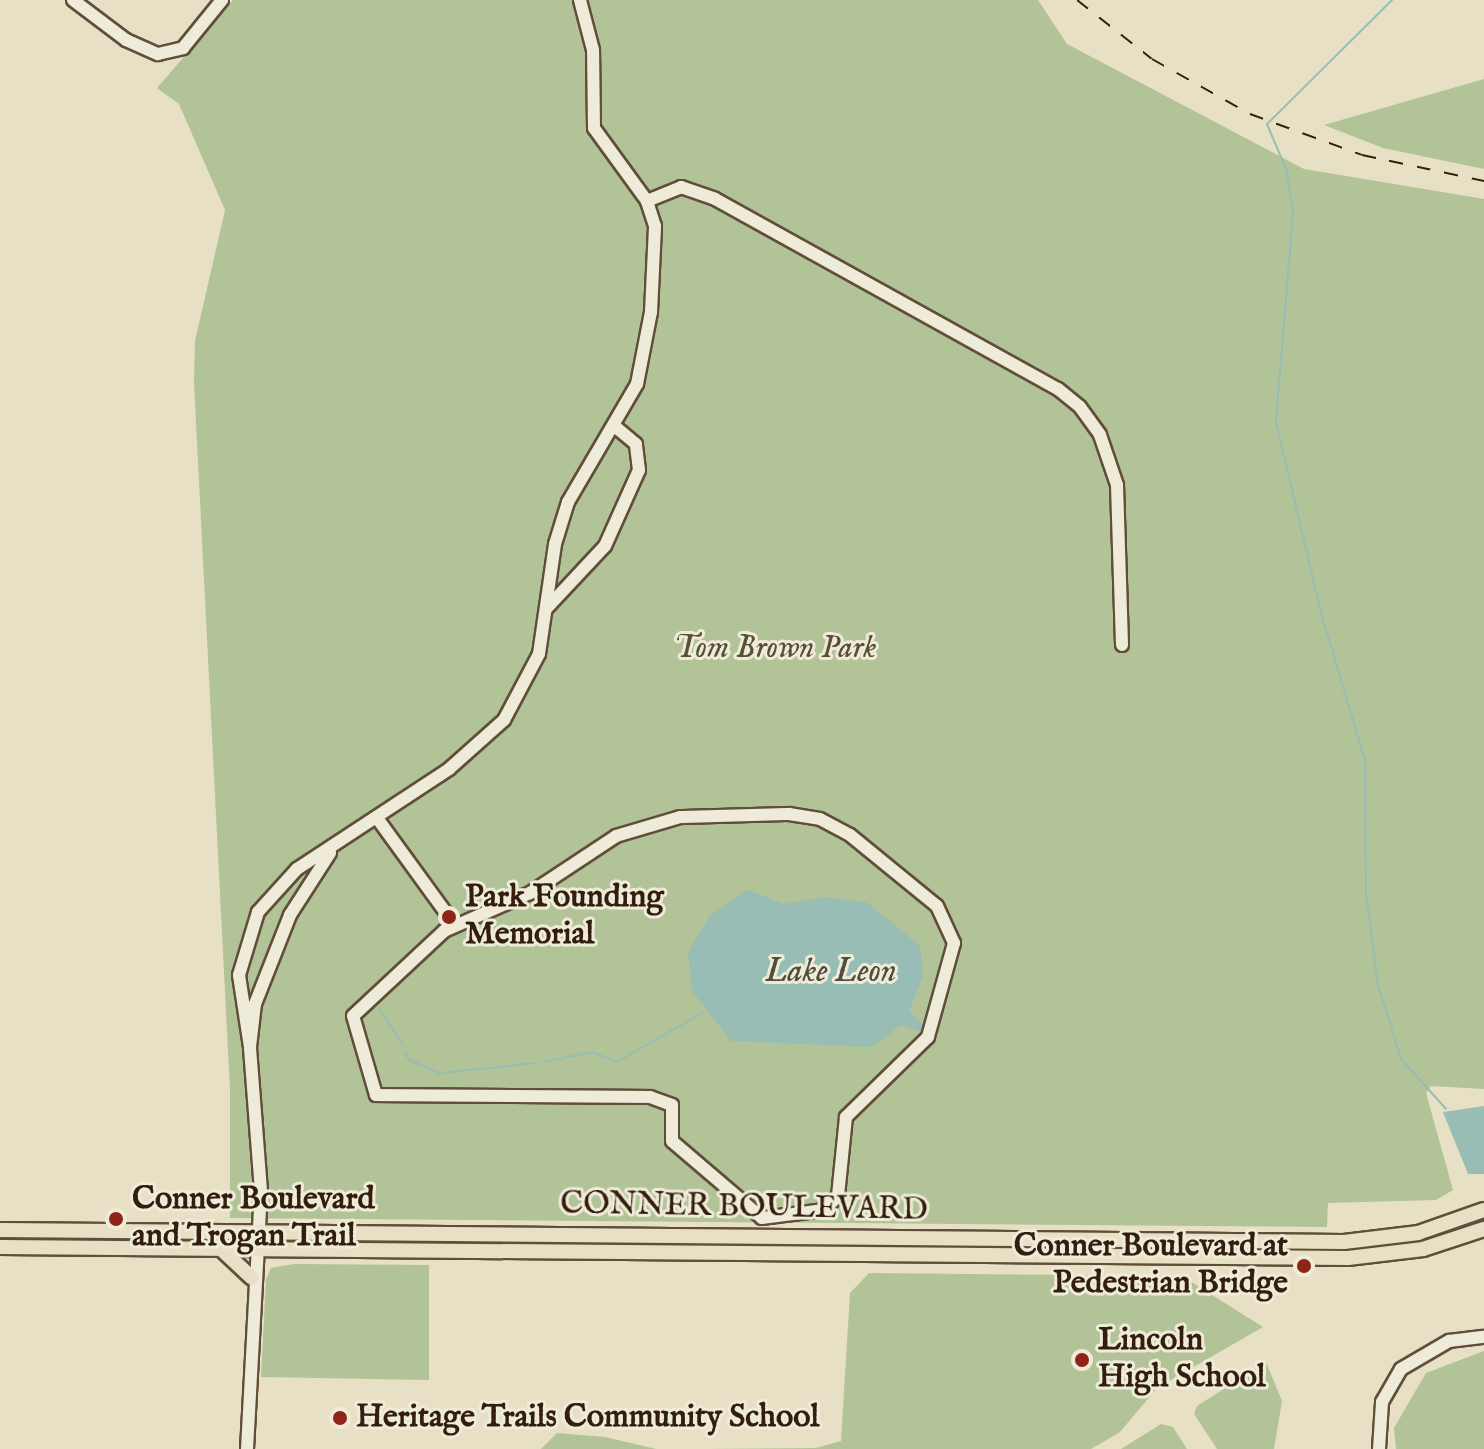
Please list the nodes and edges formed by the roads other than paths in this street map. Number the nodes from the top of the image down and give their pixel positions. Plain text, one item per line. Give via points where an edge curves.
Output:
1 (73, 0) edge
2 (222, 0) edge
3 (580, 0) edge
4 (647, 201) junction
5 (616, 427) junction
6 (546, 609) junction
7 (1122, 645) dead end
8 (377, 818) junction
9 (334, 847) junction
10 (454, 924) junction
11 (250, 1047) junction
12 (1484, 1210) edge
13 (1484, 1229) edge
14 (0, 1230) edge
15 (257, 1231) junction
16 (642, 1235) junction
17 (1313, 1242) junction
18 (0, 1247) edge
19 (221, 1248) junction
20 (255, 1249) junction
21 (642, 1251) junction
22 (1313, 1258) junction
23 (252, 1278) junction
24 (1484, 1337) edge
25 (247, 1449) edge
26 (1379, 1449) edge

1 - 2 street via 141,49 158,54 183,48
3 - 4 street via 593,50 594,128
4 - 5 street via 656,238 651,312 637,384
4 - 7 street via 681,187 706,194 1044,381 1080,407 1100,435 1117,485
5 - 6 street via 568,502
5 - 6 street via 636,444 639,470 605,546
6 - 8 street via 539,654 504,720 466,757
8 - 9 street
8 - 10 street
9 - 11 street via 305,886 276,946 255,1004
9 - 11 street via 297,869 258,912 239,975
10 - 10 street via 353,1016 376,1095 650,1097 672,1105 672,1141 762,1218 807,1217 833,1203 840,1139 852,1105 928,1037 954,943 945,918 913,885 820,819 668,819 598,844 530,893
11 - 15 street via 260,1156
12 - 17 main road, CONNER BOULEVARD via 1407,1235
13 - 22 main road, CONNER BOULEVARD via 1394,1254
14 - 15 main road, CONNER BOULEVARD
15 - 16 main road, CONNER BOULEVARD
15 - 20 street
16 - 17 main road, CONNER BOULEVARD
16 - 21 main road
17 - 22 main road
18 - 19 main road, CONNER BOULEVARD
19 - 20 main road, CONNER BOULEVARD
19 - 23 main road
20 - 21 main road, CONNER BOULEVARD
20 - 23 street
21 - 22 main road, CONNER BOULEVARD
23 - 25 street
24 - 26 street via 1449,1341 1401,1369 1382,1402

